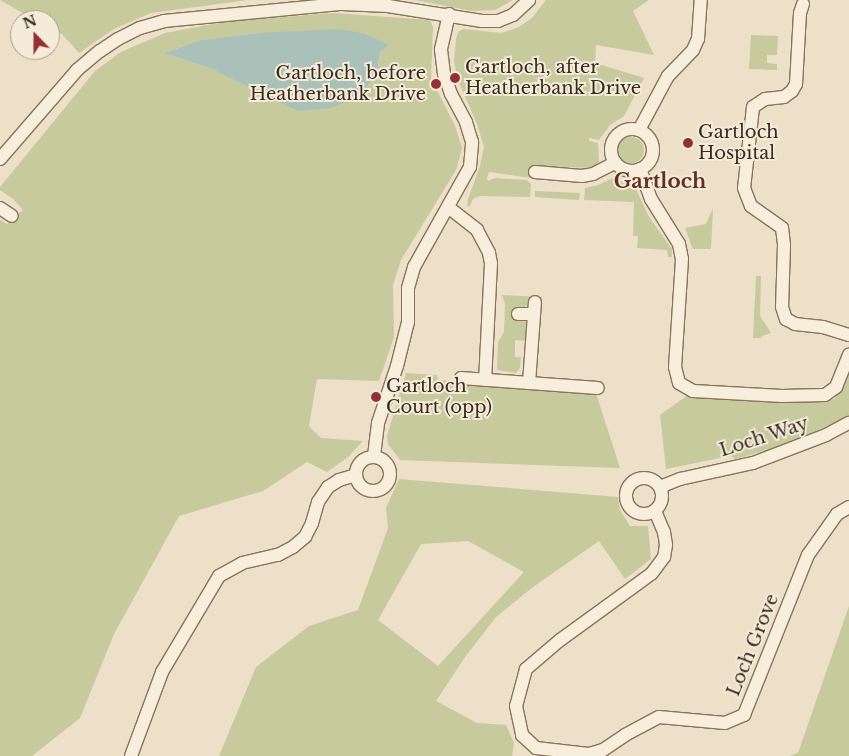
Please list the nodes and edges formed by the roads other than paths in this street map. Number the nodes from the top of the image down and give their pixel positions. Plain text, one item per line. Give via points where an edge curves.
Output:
1 (529, 0) edge
2 (701, 0) edge
3 (803, 4) dead end
4 (449, 14) junction
5 (639, 130) junction
6 (0, 159) edge
7 (615, 163) junction
8 (640, 169) junction
9 (535, 172) dead end
10 (448, 207) junction
11 (0, 208) edge
12 (12, 216) dead end
13 (518, 314) dead end
14 (849, 335) edge
15 (849, 354) edge
16 (461, 378) dead end
17 (485, 380) junction
18 (529, 383) junction
19 (598, 388) dead end
20 (849, 423) edge
21 (374, 456) junction
22 (356, 475) junction
23 (660, 487) junction
24 (849, 507) edge
25 (655, 511) junction
26 (131, 756) edge

1 - 4 street via 512,15 498,21
2 - 5 street via 698,39 693,50 668,76
3 - 14 street via 796,84 784,97 764,99 753,108 744,188 752,206 782,228 782,307 787,320
4 - 6 street via 342,4 164,21 140,28 118,39 77,70
4 - 10 street via 441,50 444,74 472,142 470,167
5 - 7 street via 626,130 615,138 611,150
5 - 8 street via 650,139 652,146 651,160
7 - 8 street via 626,170
7 - 9 street via 582,176
8 - 15 street via 651,199 674,233 680,251 675,368 679,383 693,390 782,396 826,395 836,387
10 - 17 street via 477,230 491,263
10 - 21 street via 414,267 408,288 408,322 398,366 378,423
11 - 12 street
13 - 18 street via 535,308
16 - 17 street
17 - 18 street
18 - 19 street
20 - 23 street, Loch Way via 753,463 680,479
21 - 22 street via 360,462
21 - 22 street via 389,466 391,473 386,485 381,489 368,490 357,482
22 - 26 street via 328,487 318,502 305,537 293,547 278,555 242,563 219,576 162,672
23 - 25 street via 661,503
23 - 25 street via 652,480 640,478 631,484 626,495 632,511 644,514
24 - 25 street, Loch Grove via 837,514 808,555 744,715 725,722 659,717 603,750 589,754 536,748 522,735 516,706 526,669 560,640 651,574 664,557 666,544

